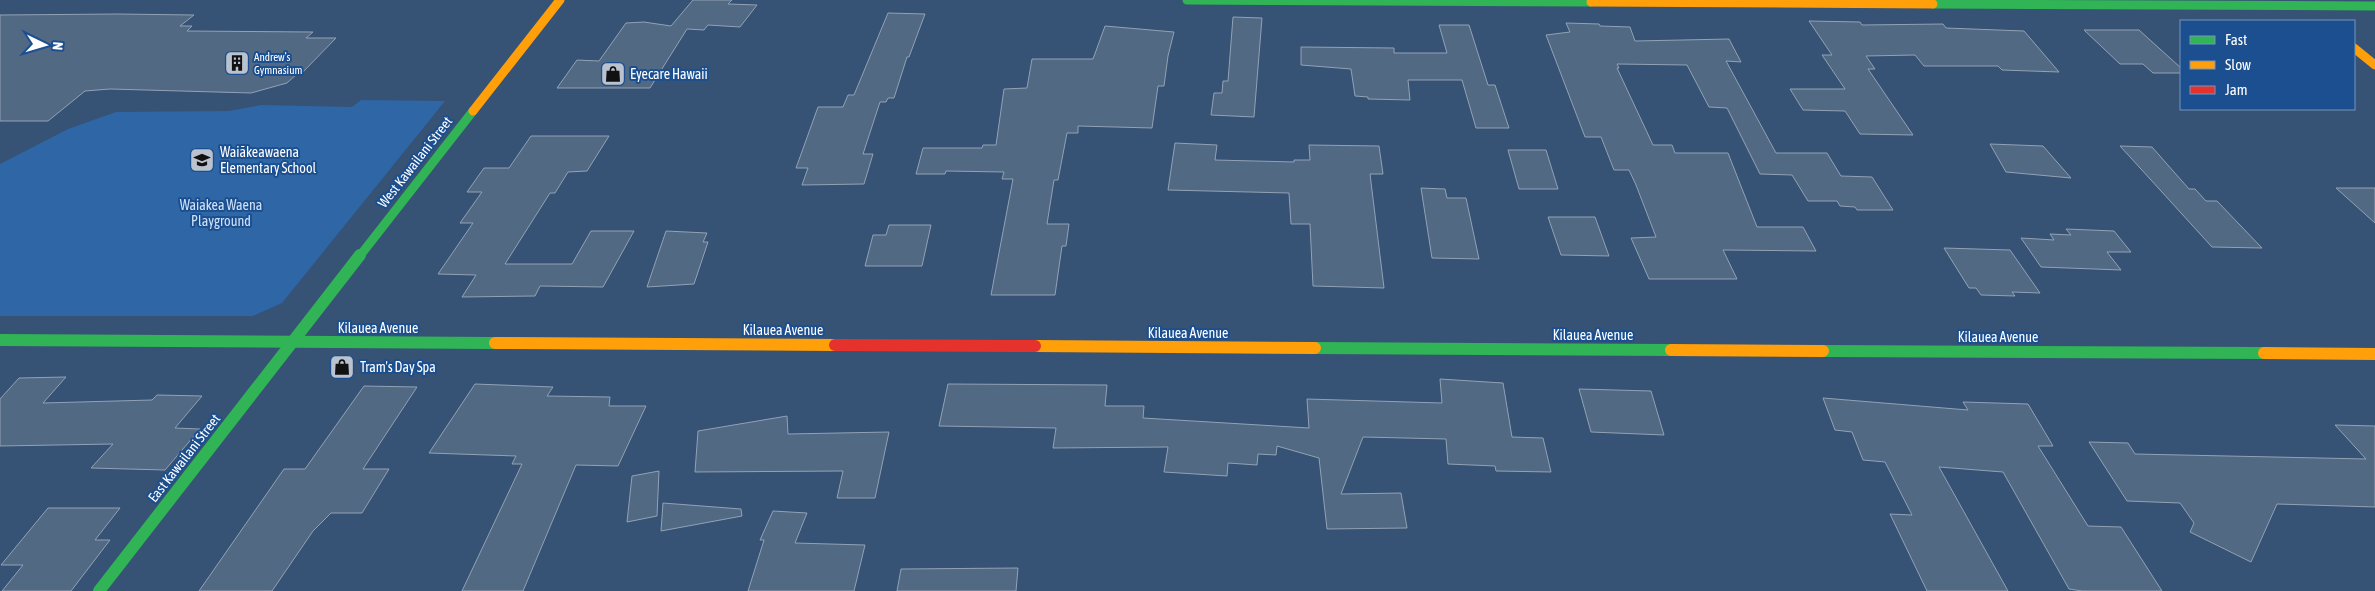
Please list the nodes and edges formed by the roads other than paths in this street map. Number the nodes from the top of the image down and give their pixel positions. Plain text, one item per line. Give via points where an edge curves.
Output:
1 (560, 0) edge
2 (1187, 0) edge
3 (2298, 5) junction
4 (2375, 6) edge
5 (2312, 16) dead end
6 (2355, 49) edge
7 (2375, 65) edge
8 (0, 340) edge
9 (293, 343) junction
10 (2375, 354) edge
11 (99, 591) edge

1 - 9 street, West Kawailani Street
2 - 3 street
3 - 4 street
3 - 5 street
6 - 7 street
8 - 9 street, Kilauea Avenue
9 - 10 street, Kilauea Avenue
9 - 11 street, East Kawailani Street

